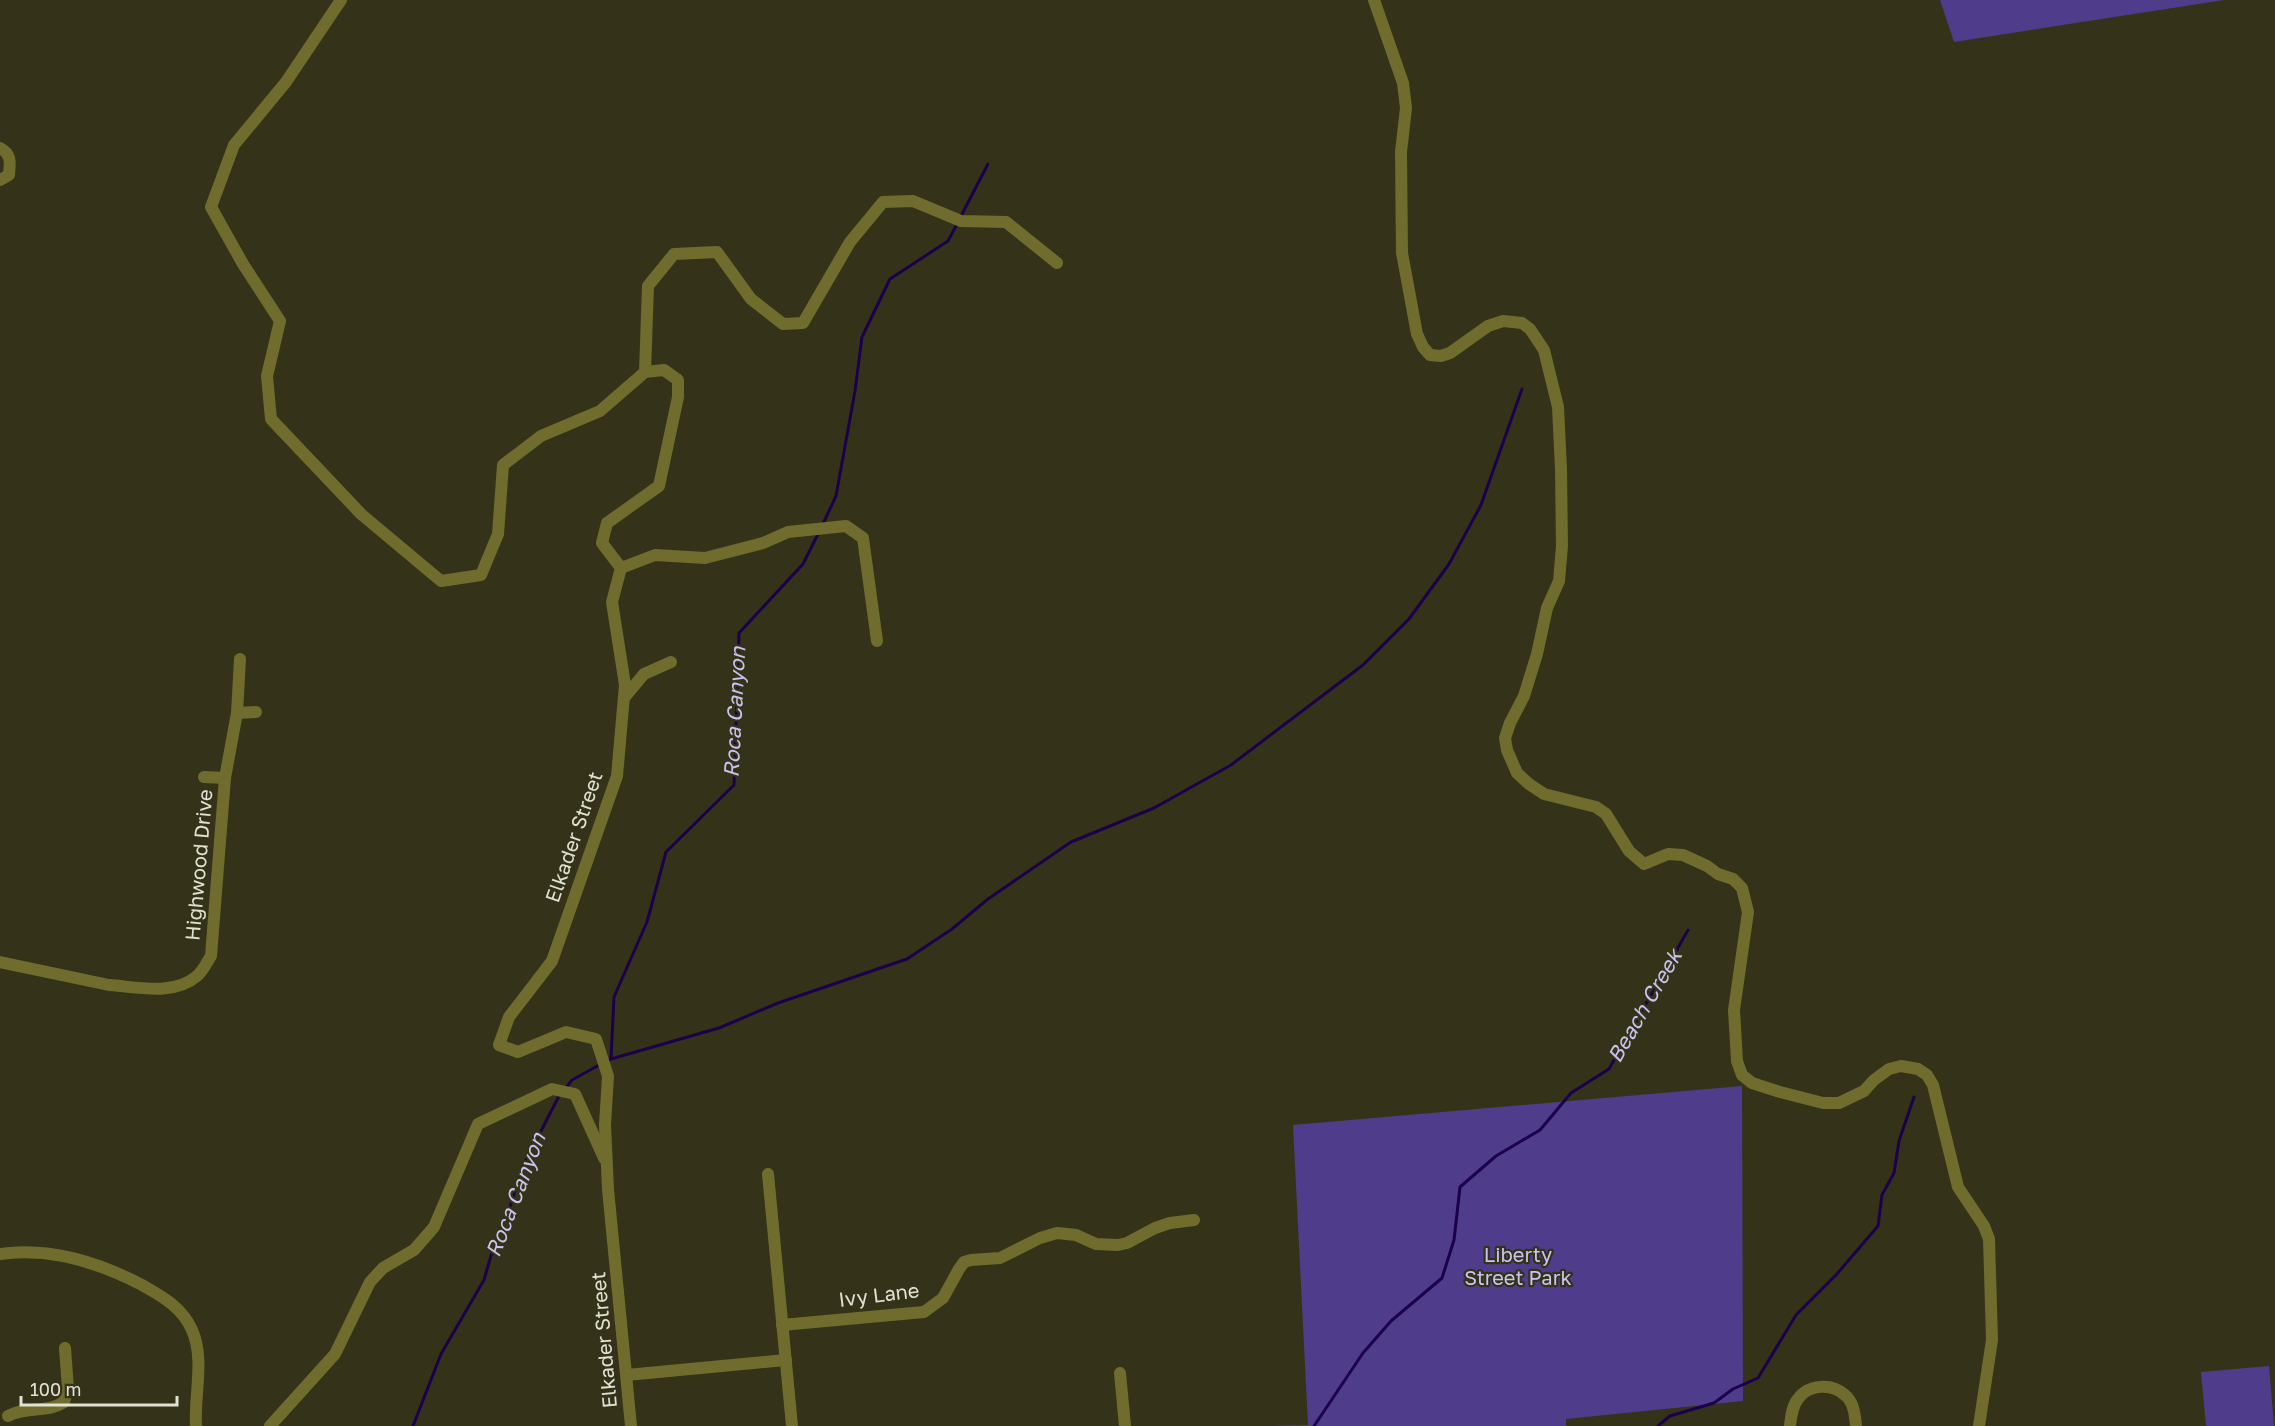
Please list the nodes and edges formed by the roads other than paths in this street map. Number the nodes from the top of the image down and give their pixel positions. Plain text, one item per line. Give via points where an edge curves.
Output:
1 (340, 0) edge
2 (1374, 0) edge
3 (0, 148) edge
4 (0, 180) edge
5 (1057, 263) dead end
6 (645, 372) junction
7 (621, 568) junction
8 (877, 641) dead end
9 (240, 659) dead end
10 (671, 662) dead end
11 (623, 699) junction
12 (256, 712) dead end
13 (237, 713) junction
14 (204, 777) dead end
15 (225, 778) junction
16 (0, 962) edge
17 (607, 1165) junction
18 (768, 1174) dead end
19 (1194, 1220) dead end
20 (0, 1254) edge
21 (782, 1325) junction
22 (65, 1348) dead end
23 (786, 1360) junction
24 (1120, 1373) dead end
25 (627, 1375) junction
26 (6, 1418) edge
27 (196, 1426) edge
28 (270, 1426) edge
29 (631, 1426) edge
30 (792, 1426) edge
31 (1125, 1426) edge
32 (1790, 1426) edge
33 (1856, 1426) edge
34 (1978, 1426) edge

1 - 6 street via 286,82 234,145 211,207 280,321 267,376 271,419 361,514 441,581 481,575 498,534 503,465 541,435 600,411
2 - 34 street via 1405,98 1402,252 1417,334 1430,355 1441,356 1488,326 1503,321 1522,323 1544,350 1556,396 1561,470 1559,581 1547,609 1524,696 1505,738 1511,762 1517,773 1544,794 1596,807 1606,814 1640,862 1644,864 1668,854 1683,855 1733,879 1742,888 1748,912 1734,1030 1737,1061 1742,1075 1752,1083 1809,1100 1839,1103 1864,1091 1889,1069 1902,1066 1927,1075 1938,1102 1958,1187 1989,1239 1992,1340
3 - 4 street via 11,160 9,175
5 - 6 street via 1006,222 961,221 913,201 883,202 850,243 804,323 783,324 751,299 717,252 674,254 648,286
6 - 7 street via 664,370 678,380 678,397 659,486 607,523 602,543
7 - 8 street via 655,555 705,558 763,543 788,532 846,526 863,538
7 - 11 street, Elkader Street via 612,602 625,685
9 - 13 street, Highwood Drive
10 - 11 street via 644,674
11 - 17 street, Elkader Street via 617,776 552,961 509,1017 499,1045 518,1052 566,1032 597,1040 608,1076
12 - 13 street
13 - 15 street, Highwood Drive
14 - 15 street
15 - 16 street, Highwood Drive via 211,956 198,975 180,987 165,989 109,985
17 - 25 street, Elkader Street
17 - 28 street via 575,1094 552,1089 478,1124 434,1227 414,1250 383,1268 370,1282 335,1354
18 - 21 street
19 - 21 street, Ivy Lane via 1170,1223 1118,1245 1096,1244 1076,1235 1058,1233 1000,1258 964,1262 944,1298 924,1312
20 - 27 street via 26,1252 99,1265 173,1304 187,1320 195,1340
21 - 23 street
22 - 26 street via 68,1389 64,1402 56,1407 24,1409
23 - 25 street
23 - 30 street
24 - 31 street
25 - 29 street, Elkader Street
32 - 33 street via 1800,1395 1827,1387 1846,1395

